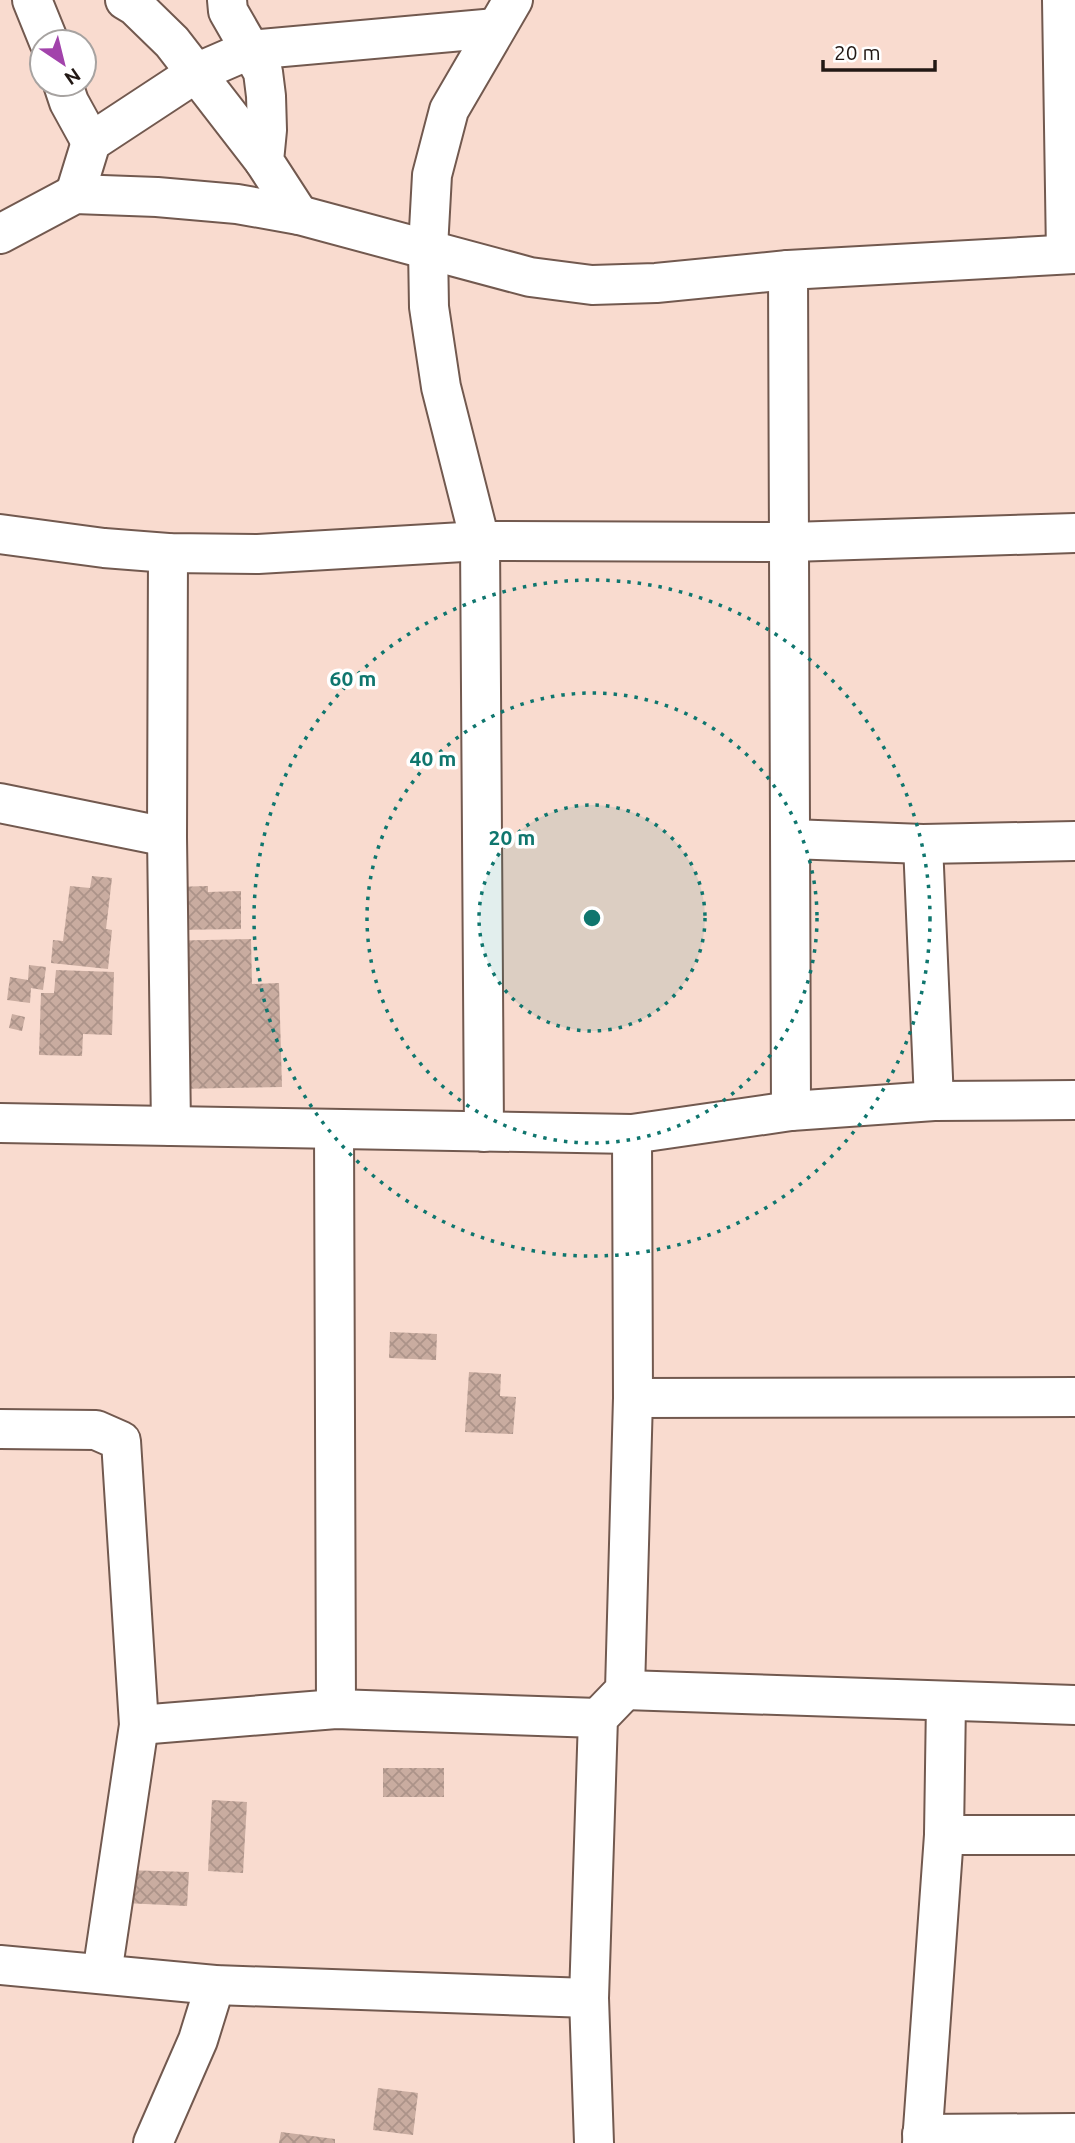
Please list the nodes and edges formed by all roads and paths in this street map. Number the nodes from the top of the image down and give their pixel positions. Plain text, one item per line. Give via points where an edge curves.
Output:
1 (32, 0) edge
2 (125, 0) edge
3 (228, 0) edge
4 (1062, 0) edge
5 (505, 14) edge
6 (43, 28) edge
7 (249, 50) junction
8 (196, 73) junction
9 (68, 98) edge
10 (91, 142) junction
11 (264, 161) junction
12 (75, 194) junction
13 (299, 215) junction
14 (0, 234) edge
15 (428, 248) junction
16 (1070, 254) edge
17 (789, 270) junction
18 (1075, 533) edge
19 (0, 534) edge
20 (480, 541) junction
21 (791, 542) junction
22 (168, 553) junction
23 (0, 803) edge
24 (167, 837) junction
25 (790, 839) junction
26 (1075, 841) edge
27 (923, 844) junction
28 (1075, 1100) edge
29 (933, 1101) junction
30 (791, 1111) junction
31 (0, 1123) edge
32 (171, 1126) junction
33 (334, 1129) junction
34 (484, 1132) junction
35 (632, 1134) junction
36 (1075, 1397) edge
37 (633, 1398) junction
38 (0, 1429) edge
39 (625, 1690) junction
40 (946, 1701) junction
41 (1075, 1705) edge
42 (336, 1709) junction
43 (598, 1718) junction
44 (139, 1725) junction
45 (944, 1835) junction
46 (1075, 1835) edge
47 (0, 1965) edge
48 (102, 1974) junction
49 (215, 1985) junction
50 (589, 1998) junction
51 (1075, 2133) edge
52 (922, 2138) edge
53 (153, 2143) edge
54 (594, 2143) edge

1 - 6 street
2 - 8 street via 173,42
3 - 7 street via 228,11
4 - 16 street
5 - 7 street
5 - 15 street via 449,110 432,175
7 - 8 street
7 - 11 street via 263,72 267,96
8 - 10 street
8 - 11 street
9 - 10 street
10 - 12 street
11 - 13 street
12 - 13 street via 223,203
12 - 14 street
13 - 15 street
15 - 17 street via 530,277 592,285
15 - 20 street via 429,307 441,387
16 - 17 street
17 - 21 street
18 - 21 street
19 - 22 street
20 - 21 street
20 - 22 street via 258,554
20 - 34 street
21 - 25 street
22 - 24 street
23 - 24 street
24 - 32 street
25 - 27 street
25 - 30 street
26 - 27 street
27 - 29 street
28 - 29 street
29 - 30 street
30 - 35 street
31 - 32 street
32 - 33 street
33 - 34 street
33 - 42 street
34 - 35 street
35 - 37 street
36 - 37 street
37 - 39 street
38 - 44 street via 96,1430 121,1441
39 - 40 street
39 - 43 street
40 - 41 street
40 - 45 street
42 - 43 street
42 - 44 street
43 - 50 street
44 - 48 street
45 - 46 street
45 - 52 street
47 - 48 street
48 - 49 street
49 - 50 street
49 - 53 street via 198,2040
50 - 54 street
51 - 52 street

